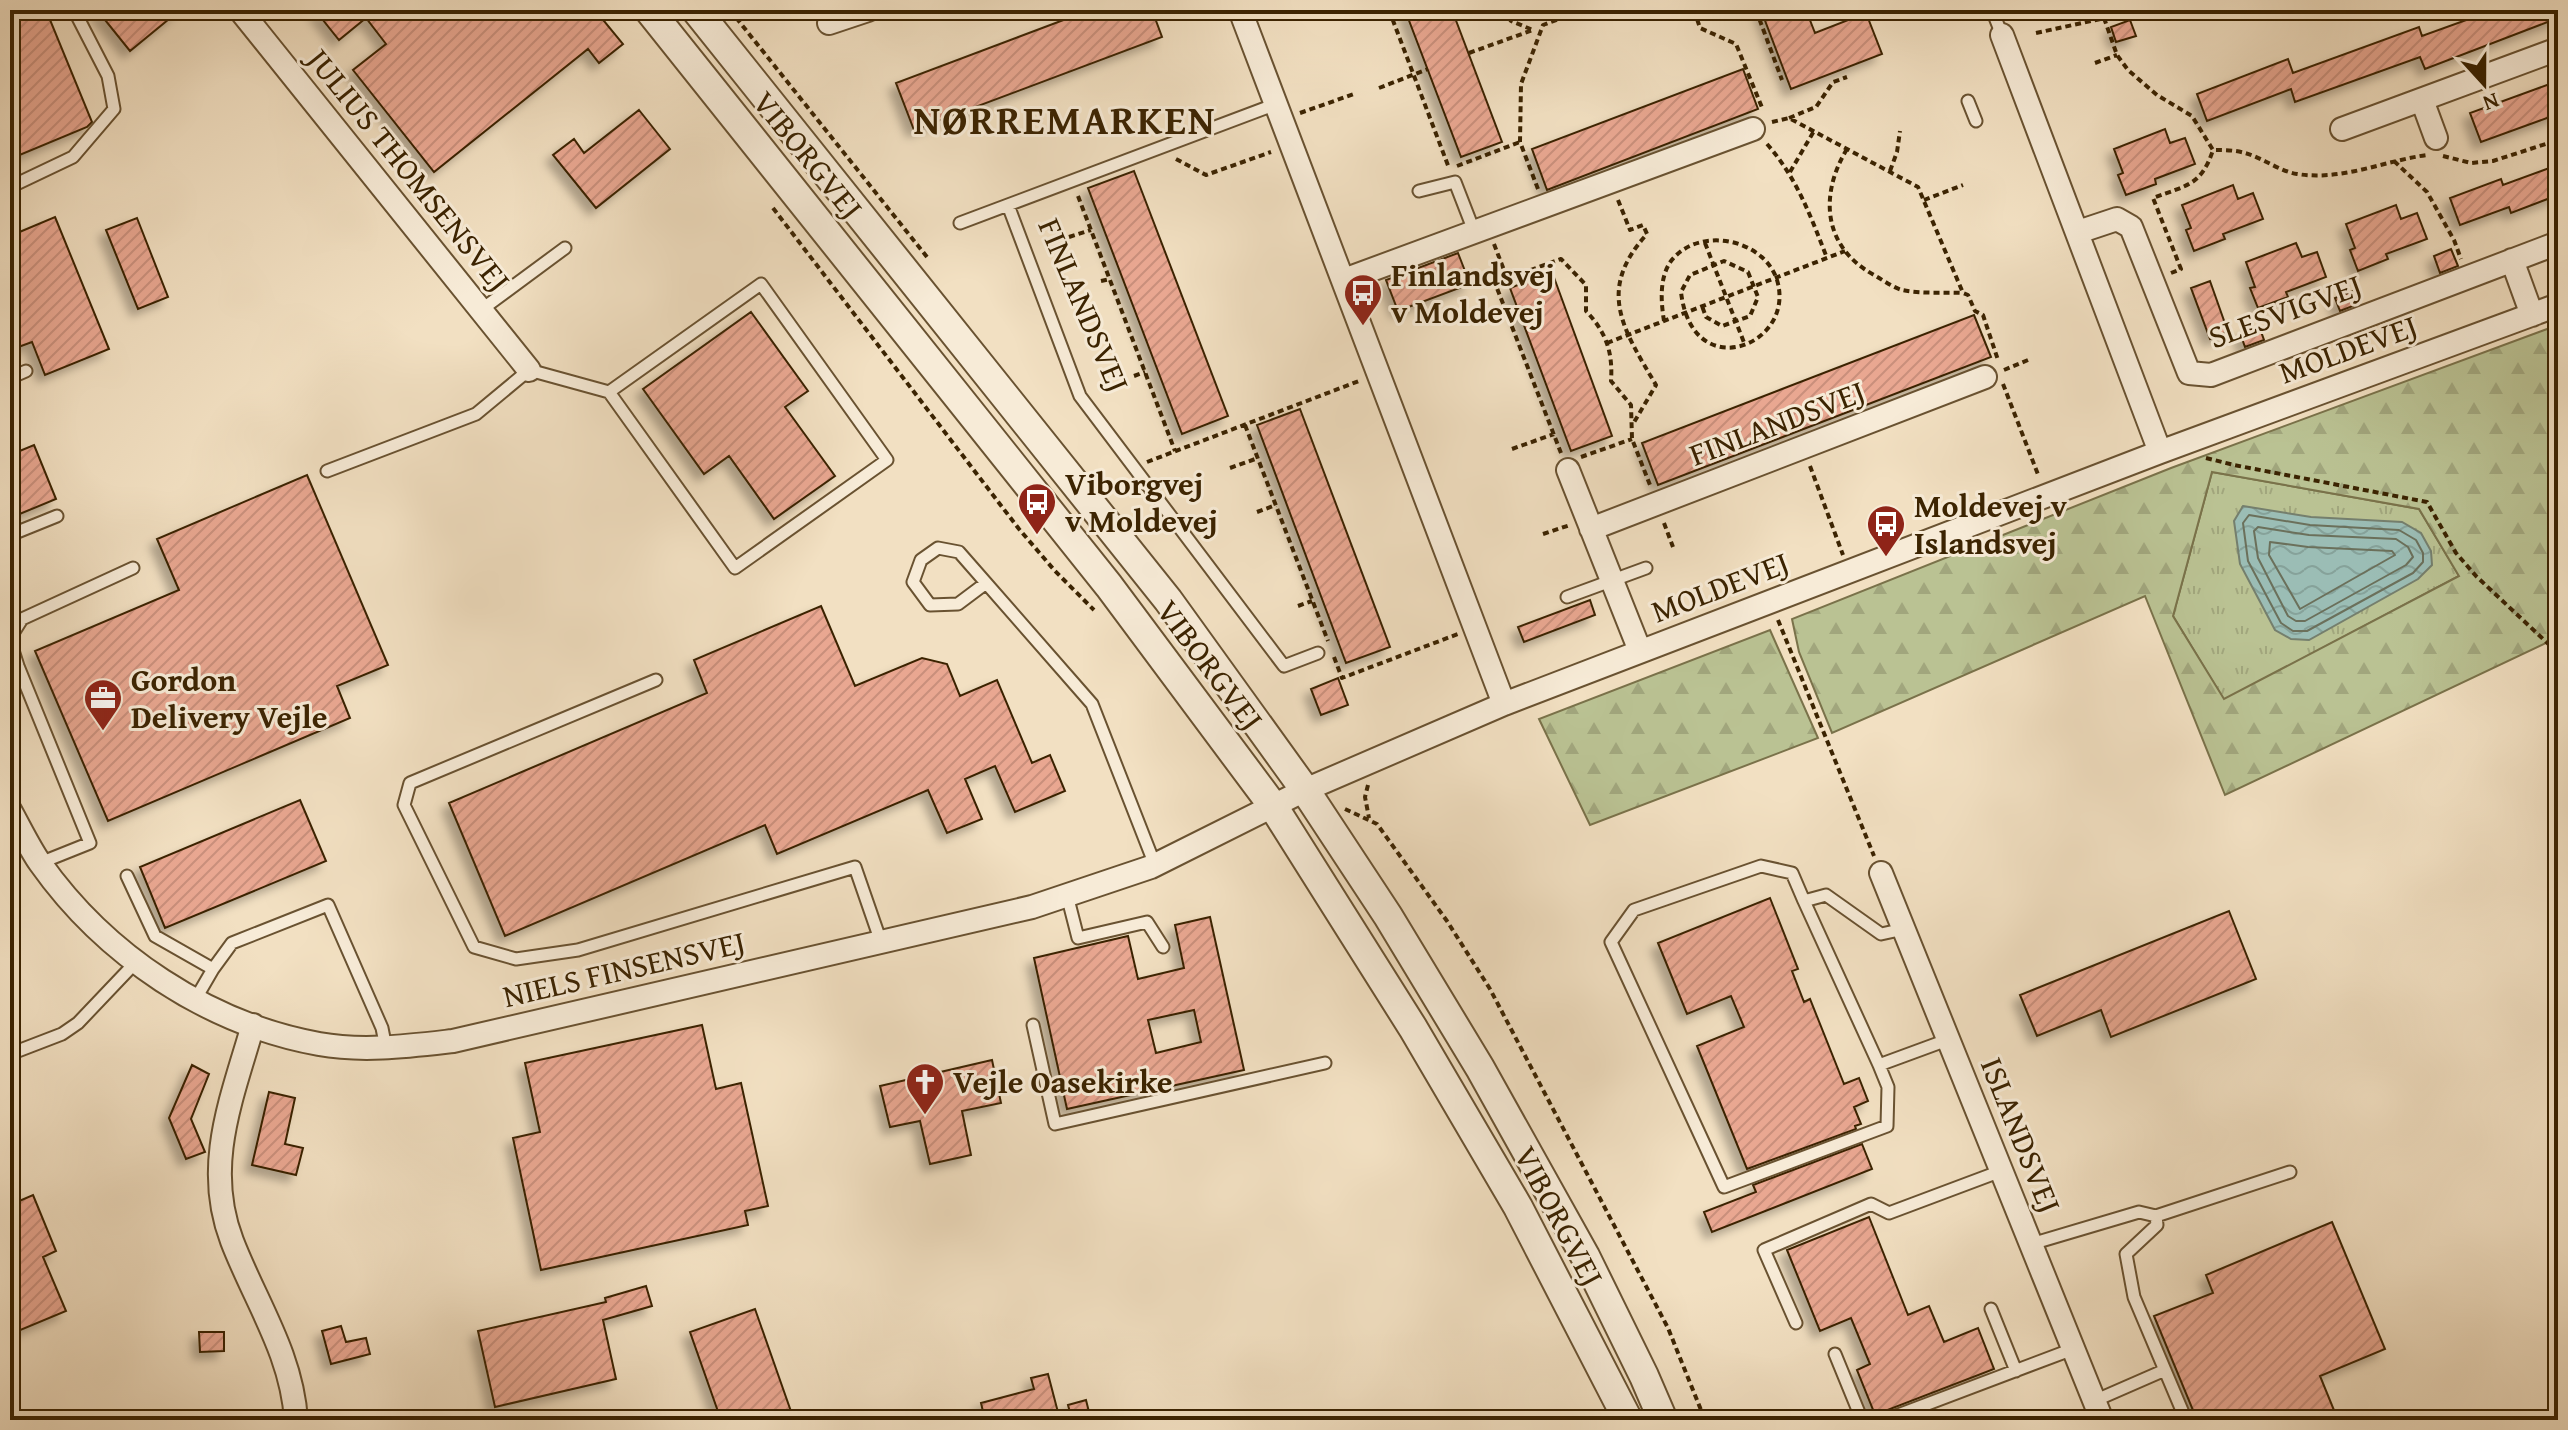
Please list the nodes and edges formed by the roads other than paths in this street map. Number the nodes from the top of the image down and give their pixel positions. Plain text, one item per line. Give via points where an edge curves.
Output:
1 (74, 10) edge
2 (240, 10) edge
3 (696, 10) edge
4 (868, 10) edge
5 (1240, 10) edge
6 (1992, 10) edge
7 (639, 16) edge
8 (829, 23) dead end
9 (2002, 35) joint
10 (2558, 49) edge
11 (2422, 100) junction
12 (1968, 101) dead end
13 (1279, 112) junction
14 (1976, 121) dead end
15 (1753, 129) road end
16 (2342, 129) dead end
17 (2436, 138) dead end
18 (10, 187) edge
19 (1419, 191) dead end
20 (1008, 205) junction
21 (960, 223) dead end
22 (1474, 231) junction
23 (2078, 232) junction
24 (2558, 243) edge
25 (565, 248) dead end
26 (2512, 260) junction
27 (1344, 280) junction
28 (2558, 305) edge
29 (481, 310) junction
30 (2532, 315) junction
31 (529, 370) junction
32 (26, 371) dead end
33 (1985, 377) dead end
34 (10, 378) edge
35 (609, 392) junction
36 (2160, 452) junction
37 (1566, 466) road end
38 (327, 471) dead end
39 (57, 516) dead end
40 (1589, 523) junction
41 (10, 535) edge
42 (133, 568) dead end
43 (1646, 568) dead end
44 (1612, 580) junction
45 (986, 583) junction
46 (1567, 597) dead end
47 (10, 639) edge
48 (1640, 651) junction
49 (1318, 653) dead end
50 (656, 680) dead end
51 (1504, 704) junction
52 (1305, 790) junction
53 (1273, 806) junction
54 (10, 810) edge
55 (40, 863) junction
56 (1155, 865) junction
57 (1881, 873) road end
58 (127, 876) dead end
59 (1067, 895) junction
60 (1804, 901) junction
61 (1904, 929) junction
62 (881, 942) junction
63 (1163, 947) dead end
64 (135, 963) junction
65 (213, 969) junction
66 (195, 1000) junction
67 (253, 1025) junction
68 (1033, 1025) dead end
69 (1947, 1040) junction
70 (386, 1048) junction
71 (10, 1054) edge
72 (1325, 1063) dead end
73 (1879, 1065) junction
74 (2001, 1171) junction
75 (2290, 1172) dead end
76 (2156, 1216) junction
77 (2031, 1244) junction
78 (1991, 1309) dead end
79 (1796, 1323) dead end
80 (2073, 1349) junction
81 (1835, 1354) dead end
82 (2165, 1370) junction
83 (2016, 1371) junction
84 (2094, 1413) edge
85 (296, 1420) edge
86 (1628, 1420) edge
87 (1663, 1420) edge
88 (1862, 1420) edge
89 (1885, 1420) edge
90 (2186, 1420) edge

1 - 18 lane via 108,76 114,109 73,157
2 - 29 street, JULIUS THOMSENSVEJ
3 - 52 street, VIBORGVEJ via 1168,600
4 - 8 street
5 - 13 street
6 - 9 lane
7 - 53 street, VIBORGVEJ via 1109,586
9 - 23 street
10 - 11 street
11 - 16 street
11 - 17 street
12 - 14 lane
13 - 20 lane, FINLANDSVEJ via 1157,149
13 - 27 street
15 - 22 street
19 - 22 lane via 1455,182
20 - 21 lane, FINLANDSVEJ
20 - 49 lane, FINLANDSVEJ via 1080,396 1284,666
22 - 27 street
23 - 26 street, SLESVIGVEJ via 2117,219 2131,227 2189,373 2211,375
23 - 36 street
24 - 26 street, SLESVIGVEJ
25 - 29 lane
26 - 30 street
27 - 51 street
28 - 30 street, MOLDEVEJ
29 - 31 street, JULIUS THOMSENSVEJ
30 - 36 street, MOLDEVEJ
31 - 35 lane
31 - 38 lane via 476,414
32 - 34 lane
33 - 40 street, FINLANDSVEJ via 1657,503
35 - 35 lane via 735,568 887,460 761,284
36 - 48 street, MOLDEVEJ
37 - 40 street
39 - 41 lane
40 - 44 street
42 - 47 lane via 22,619
43 - 44 lane
44 - 46 lane
44 - 48 street
45 - 45 lane via 959,552 938,548 921,560 913,582 930,605 958,604
45 - 56 lane via 1092,704
47 - 55 lane via 90,843
48 - 51 street, MOLDEVEJ
50 - 62 lane via 410,783 404,805 474,947 516,959 578,950 855,867
51 - 52 street, MOLDEVEJ
52 - 53 street, NIELS FINSENSVEJ
52 - 87 street, VIBORGVEJ via 1480,1068 1585,1256
53 - 56 street, NIELS FINSENSVEJ
53 - 86 street, VIBORGVEJ via 1518,1207
54 - 55 street, NIELS FINSENSVEJ
55 - 64 street, NIELS FINSENSVEJ via 86,918
56 - 59 street, NIELS FINSENSVEJ
57 - 61 street, ISLANDSVEJ
58 - 65 lane via 155,936
59 - 62 street, NIELS FINSENSVEJ
59 - 63 lane via 1078,938 1147,922
60 - 61 lane via 1826,895 1881,934
60 - 73 lane
60 - 73 lane via 1792,873 1761,866 1634,910 1611,942 1724,1187 1887,1126 1888,1087
61 - 69 street, ISLANDSVEJ
62 - 70 street, NIELS FINSENSVEJ via 453,1041
64 - 66 street, NIELS FINSENSVEJ
64 - 71 lane via 78,1023
65 - 66 lane
65 - 70 lane via 232,943 328,905
66 - 67 street, NIELS FINSENSVEJ
67 - 70 street, NIELS FINSENSVEJ via 320,1044
67 - 85 street via 222,1132 222,1204 231,1240 284,1357 295,1392
68 - 72 lane via 1055,1124
69 - 73 lane
69 - 74 street, ISLANDSVEJ
74 - 77 street, ISLANDSVEJ
74 - 79 lane via 1889,1213 1871,1204 1764,1250
75 - 76 lane
76 - 77 lane via 2139,1212
76 - 82 lane via 2157,1225 2126,1254 2134,1297
77 - 80 street, ISLANDSVEJ
78 - 83 lane
80 - 83 lane
80 - 84 street, ISLANDSVEJ
81 - 88 lane
82 - 84 lane
82 - 90 lane
83 - 89 lane

